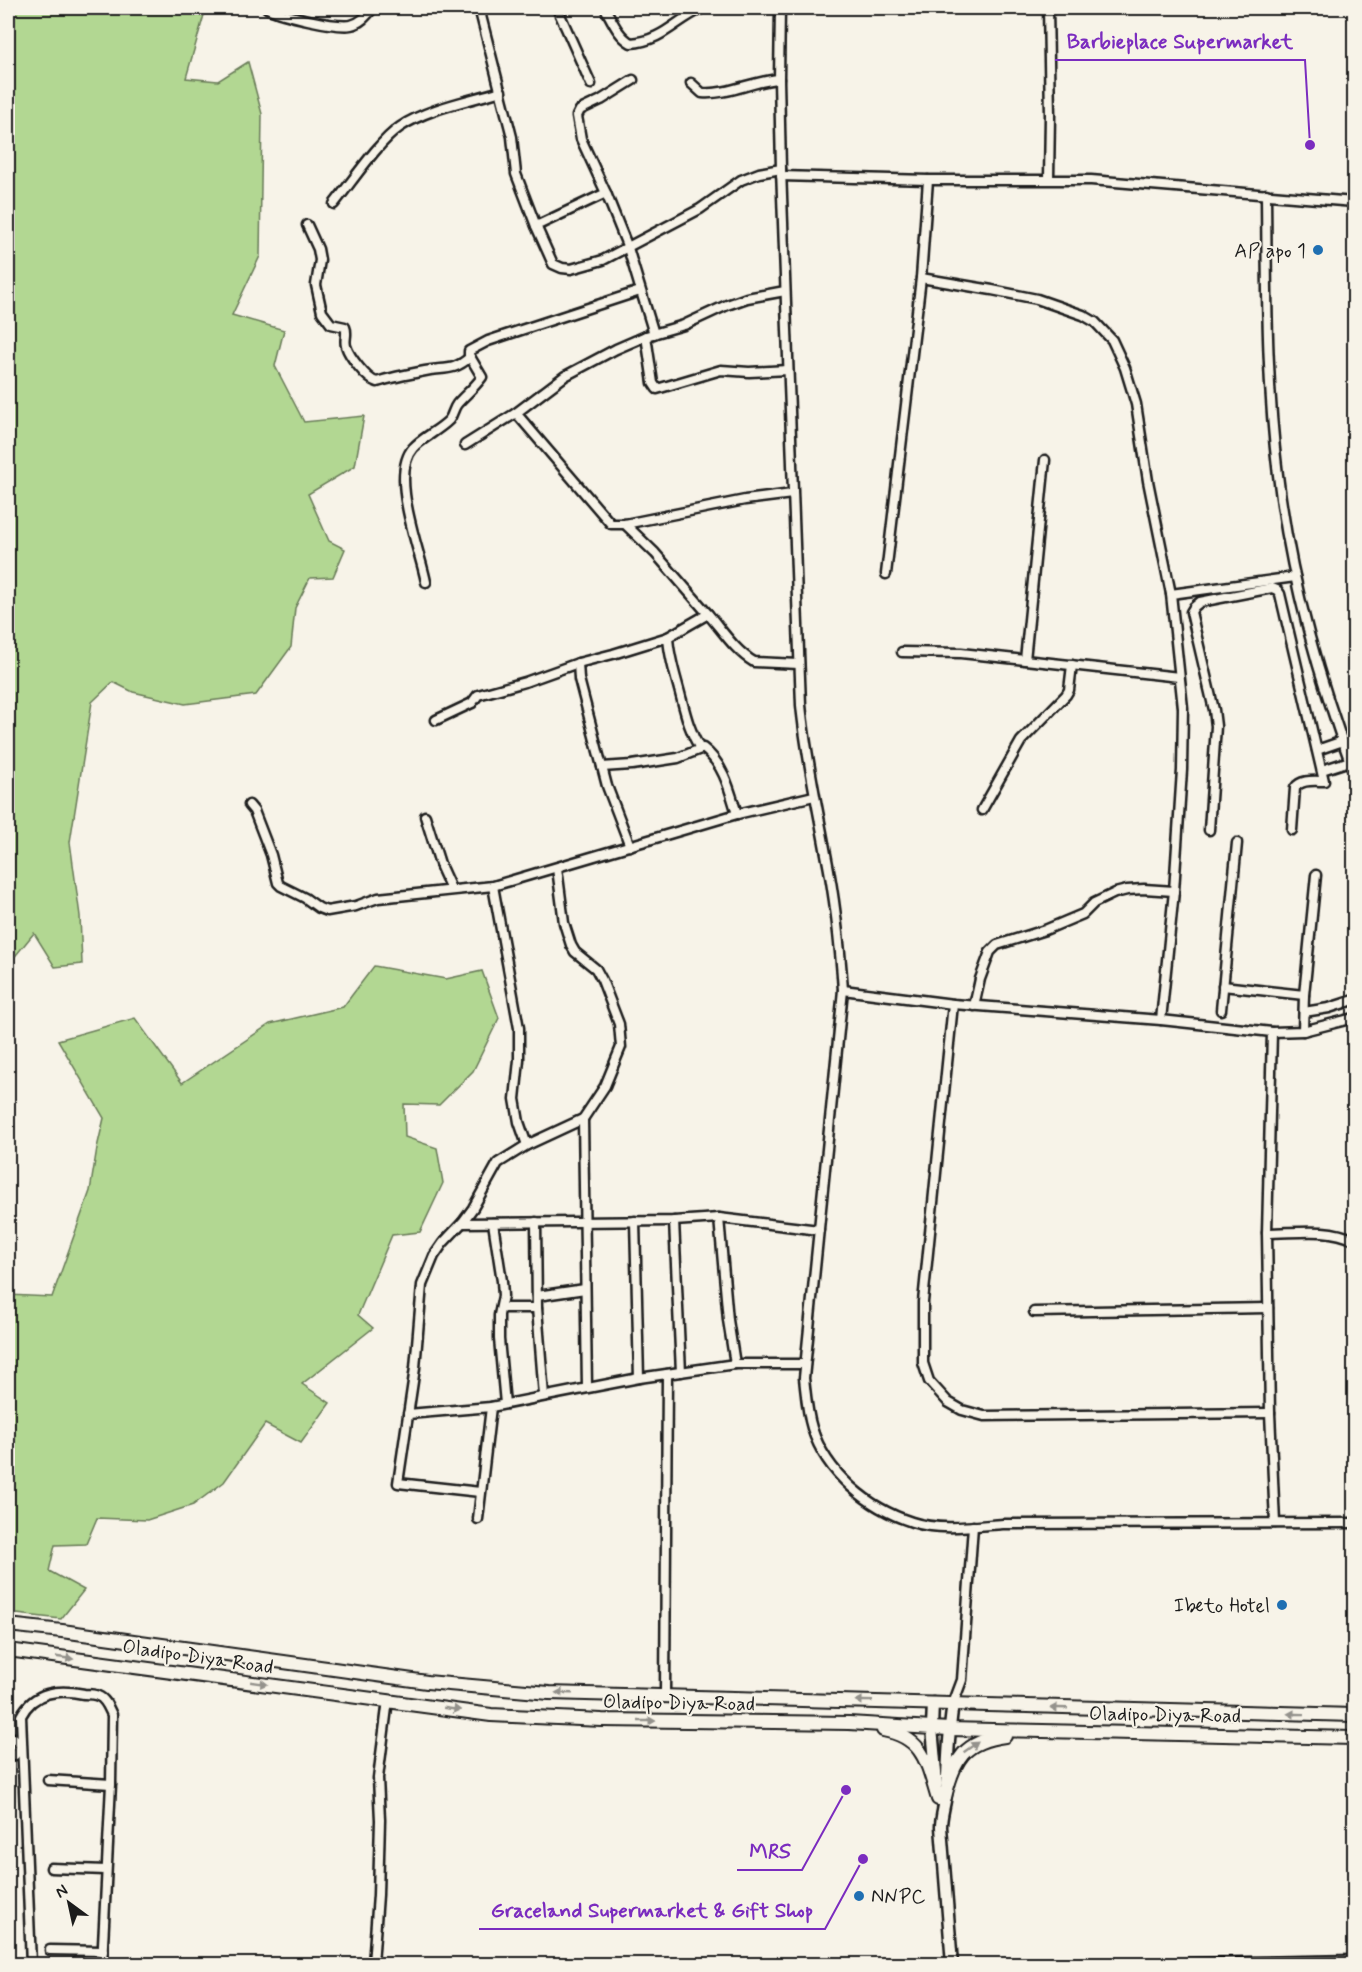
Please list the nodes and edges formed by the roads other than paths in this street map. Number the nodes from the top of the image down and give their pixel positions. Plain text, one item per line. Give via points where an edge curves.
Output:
1 (267, 8) edge
2 (373, 8) edge
3 (480, 8) edge
4 (557, 8) edge
5 (604, 8) edge
6 (703, 8) edge
7 (780, 8) edge
8 (1048, 8) edge
9 (633, 80) dead end
10 (779, 80) junction
11 (692, 82) dead end
12 (591, 84) dead end
13 (501, 91) junction
14 (781, 172) junction
15 (1049, 179) junction
16 (928, 180) junction
17 (606, 193) junction
18 (1266, 194) junction
19 (1323, 201) junction
20 (1354, 202) edge
21 (334, 204) dead end
22 (1354, 209) edge
23 (307, 225) dead end
24 (536, 226) junction
25 (628, 248) junction
26 (921, 278) junction
27 (640, 291) junction
28 (785, 291) junction
29 (650, 335) junction
30 (470, 357) junction
31 (788, 370) junction
32 (516, 412) junction
33 (465, 445) dead end
34 (1045, 460) dead end
35 (792, 494) junction
36 (624, 524) junction
37 (886, 574) dead end
38 (1295, 577) junction
39 (426, 582) dead end
40 (1171, 594) junction
41 (708, 614) junction
42 (668, 637) junction
43 (902, 652) dead end
44 (1025, 660) junction
45 (578, 663) junction
46 (800, 664) junction
47 (1072, 665) junction
48 (1179, 677) junction
49 (436, 720) dead end
50 (1343, 741) junction
51 (700, 749) junction
52 (1317, 750) junction
53 (1350, 761) junction
54 (602, 767) junction
55 (1322, 770) junction
56 (1354, 773) edge
57 (814, 796) junction
58 (249, 805) dead end
59 (982, 810) dead end
60 (737, 814) junction
61 (425, 816) dead end
62 (1209, 830) dead end
63 (1292, 830) dead end
64 (1237, 843) dead end
65 (630, 846) junction
66 (557, 868) junction
67 (1316, 875) dead end
68 (493, 886) junction
69 (452, 889) junction
70 (1174, 891) junction
71 (1223, 986) junction
72 (843, 990) junction
73 (1304, 995) junction
74 (1354, 1000) edge
75 (953, 1004) junction
76 (974, 1006) junction
77 (1221, 1010) dead end
78 (1304, 1012) junction
79 (1354, 1018) edge
80 (1161, 1020) junction
81 (1303, 1031) junction
82 (1272, 1032) junction
83 (583, 1119) junction
84 (527, 1145) junction
85 (719, 1218) junction
86 (584, 1221) junction
87 (635, 1221) junction
88 (674, 1221) junction
89 (536, 1222) junction
90 (462, 1223) junction
91 (493, 1223) junction
92 (819, 1230) junction
93 (1267, 1233) junction
94 (1354, 1240) edge
95 (585, 1289) junction
96 (537, 1296) junction
97 (501, 1308) junction
98 (537, 1308) junction
99 (1268, 1308) junction
100 (1034, 1312) dead end
101 (735, 1364) junction
102 (805, 1364) junction
103 (681, 1372) junction
104 (667, 1374) junction
105 (639, 1378) junction
106 (587, 1387) junction
107 (544, 1396) junction
108 (505, 1404) junction
109 (491, 1407) junction
110 (1270, 1413) junction
111 (408, 1414) junction
112 (480, 1492) junction
113 (478, 1519) dead end
114 (1275, 1523) junction
115 (1354, 1523) edge
116 (973, 1526) junction
117 (8, 1625) edge
118 (8, 1650) edge
119 (665, 1697) junction
120 (388, 1701) junction
121 (933, 1703) junction
122 (953, 1704) junction
123 (1354, 1715) edge
124 (849, 1723) junction
125 (932, 1728) junction
126 (949, 1729) junction
127 (1038, 1730) junction
128 (1354, 1738) edge
129 (8, 1739) edge
130 (21, 1746) junction
131 (8, 1756) edge
132 (48, 1779) dead end
133 (111, 1784) junction
134 (942, 1802) junction
135 (51, 1868) dead end
136 (106, 1870) junction
137 (50, 1950) dead end
138 (103, 1951) junction
139 (1354, 1960) edge
140 (31, 1965) edge
141 (102, 1965) edge
142 (373, 1965) edge
143 (952, 1965) edge
144 (1144, 1965) edge

1 - 2 street via 343,26 357,23
3 - 13 street
4 - 12 street
5 - 6 street via 617,30 632,43 656,37
7 - 10 street
8 - 15 street
9 - 17 street via 580,110 577,116 581,139
10 - 11 street via 716,94 702,93
10 - 14 street
13 - 21 street via 429,113 399,127
13 - 24 street via 516,174
14 - 16 street
14 - 25 street via 759,173 741,180 700,209
14 - 28 street
15 - 16 street
15 - 18 street
16 - 26 street
17 - 24 street
17 - 25 street
18 - 19 street
18 - 38 street via 1268,358 1278,475
19 - 20 street
19 - 22 street
23 - 30 street via 320,260 316,285 322,312 331,324 345,327 346,346 372,381 447,370
24 - 25 street via 553,264 562,268 587,265
25 - 27 street
26 - 37 street
26 - 40 street via 1037,299 1083,315 1112,340 1136,404
27 - 29 street
27 - 30 street via 489,341 471,349
28 - 29 street via 747,298
28 - 31 street
29 - 31 street via 653,383 657,389 721,370
29 - 32 street via 565,376
30 - 39 street via 482,374 480,380 449,420 415,446 407,459 404,483 408,517
31 - 35 street
32 - 33 street
32 - 36 street via 609,522
34 - 44 street
35 - 36 street
35 - 46 street
36 - 41 street
38 - 40 street
38 - 50 street via 1307,629
40 - 48 street
41 - 42 street
41 - 46 street via 750,660
42 - 45 street
42 - 51 street via 685,716
43 - 44 street
44 - 47 street
45 - 49 street via 478,695 472,703
45 - 54 street
46 - 57 street
47 - 48 street
47 - 59 street via 1066,696 1021,741
48 - 70 street via 1182,770
50 - 52 street
50 - 53 street
51 - 54 street via 678,758
51 - 60 street via 707,751 729,784
52 - 55 street
52 - 62 street via 1277,590 1200,602 1191,612 1216,726
53 - 55 street
53 - 56 street
54 - 65 street
55 - 63 street via 1324,781 1303,782 1295,788
57 - 60 street
57 - 72 street via 827,856
58 - 69 street via 271,855 278,883 323,910 356,906 378,898
60 - 65 street
61 - 69 street
64 - 71 street
65 - 66 street
66 - 68 street
66 - 83 street via 571,945 596,969 620,1033 621,1047 605,1086
67 - 73 street
68 - 69 street
68 - 84 street via 519,1028 515,1099
70 - 76 street via 1144,889 1115,893 1094,903 1083,914 997,945 990,952
70 - 80 street
71 - 73 street
71 - 77 street
72 - 75 street
72 - 92 street
73 - 78 street
74 - 78 street
75 - 76 street
75 - 110 street via 923,1302 922,1363 932,1385 948,1402 984,1416
76 - 80 street
78 - 81 street
79 - 81 street
80 - 82 street
81 - 82 street
82 - 93 street
83 - 84 street
83 - 86 street
84 - 90 street via 498,1163
85 - 88 street
85 - 92 street
85 - 101 street
86 - 87 street
86 - 89 street
86 - 95 street
87 - 88 street
87 - 105 street
88 - 103 street
89 - 91 street
89 - 96 street
90 - 91 street
90 - 111 street via 439,1250 422,1285
91 - 97 street via 502,1281
92 - 102 street
93 - 94 street via 1324,1232
93 - 99 street
95 - 96 street
95 - 106 street
96 - 98 street
97 - 98 street
97 - 108 street via 499,1339
98 - 107 street
99 - 100 street
99 - 110 street
101 - 102 street
101 - 103 street
102 - 116 street via 811,1425 821,1449 843,1479 877,1506 912,1522
103 - 104 street
104 - 105 street
104 - 119 street
105 - 106 street
106 - 107 street
107 - 108 street
108 - 109 street
109 - 111 street
109 - 112 street
110 - 114 street
111 - 112 street via 398,1483
112 - 113 street
114 - 115 street
114 - 116 street
116 - 122 street via 962,1680
119 -> 117 main road, Oladipo Diya Road via 427,1682
118 -> 120 main road, Oladipo Diya Road
121 -> 119 main road, Oladipo Diya Road
120 -> 124 main road, Oladipo Diya Road via 491,1715
120 - 142 street via 378,1778
121 - 122 main road, Oladipo Diya Road
121 - 125 street
123 -> 122 main road, Oladipo Diya Road
122 - 126 street
124 - 125 main road, Oladipo Diya Road
124 - 134 main road via 892,1732 918,1748
125 - 126 main road, Oladipo Diya Road
125 - 134 street
126 - 127 main road, Oladipo Diya Road
126 - 134 street
127 - 128 main road, Oladipo Diya Road
134 -> 127 main road via 964,1751 984,1739
129 - 130 street via 14,1738
130 - 131 street via 15,1755
130 - 133 street via 21,1716 34,1700 53,1692 98,1696 112,1715
130 - 140 street
132 - 133 street
133 - 136 street
134 - 143 street
135 - 136 street
136 - 138 street
137 - 138 street
138 - 141 street
139 - 144 street

